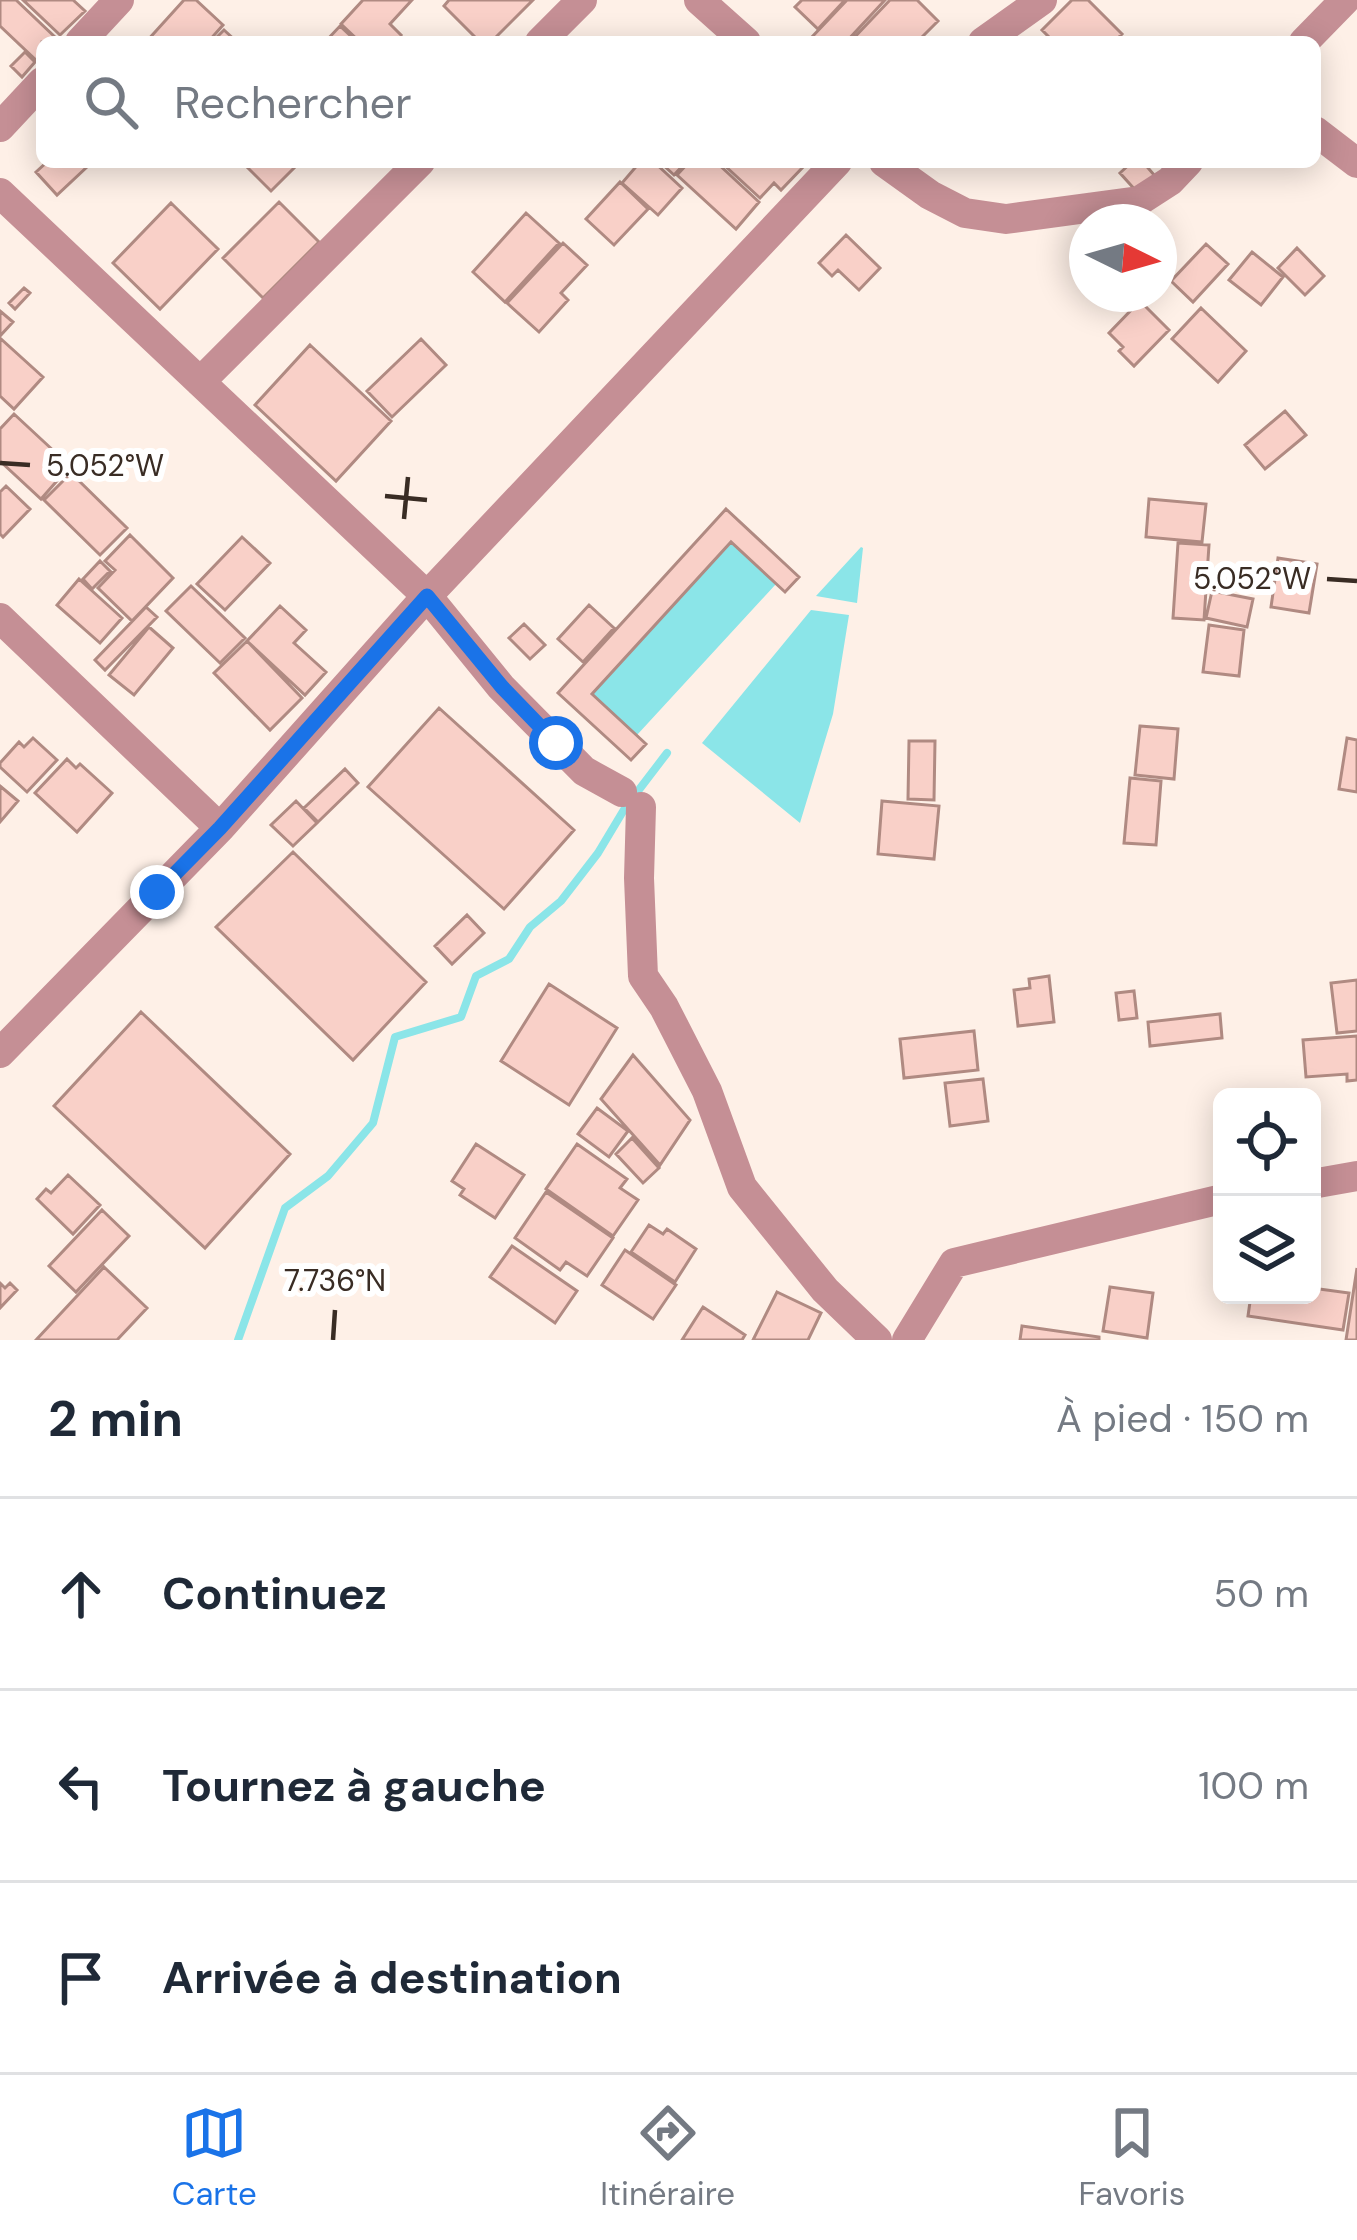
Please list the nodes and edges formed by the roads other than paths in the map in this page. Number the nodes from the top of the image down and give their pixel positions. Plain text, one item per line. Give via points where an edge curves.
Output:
1 (119, 0) edge
2 (582, 0) edge
3 (699, 0) edge
4 (1042, 0) edge
5 (1345, 0) edge
6 (86, 36) edge
7 (546, 36) edge
8 (739, 36) edge
9 (991, 36) edge
10 (1310, 36) edge
11 (36, 89) edge
12 (0, 128) edge
13 (1321, 136) edge
14 (1357, 163) edge
15 (414, 168) edge
16 (832, 168) edge
17 (892, 168) edge
18 (1182, 168) edge
19 (0, 193) edge
20 (200, 382) junction
21 (427, 596) junction
22 (0, 617) edge
23 (220, 828) junction
24 (0, 1053) edge
25 (1357, 1176) edge
26 (1321, 1182) edge
27 (1213, 1201) edge
28 (877, 1340) edge
29 (907, 1340) edge

1 - 6 street
2 - 7 street
3 - 8 street
4 - 9 street
5 - 10 street
11 - 12 street
13 - 14 street
15 - 20 street
16 - 21 street
17 - 18 street via 965,213 1006,219 1139,201
19 - 20 street
20 - 21 street
21 - 23 street
21 - 28 street via 584,771 632,799 643,976 707,1090 742,1187
22 - 23 street
23 - 24 street
25 - 26 street
27 - 29 street via 954,1263

